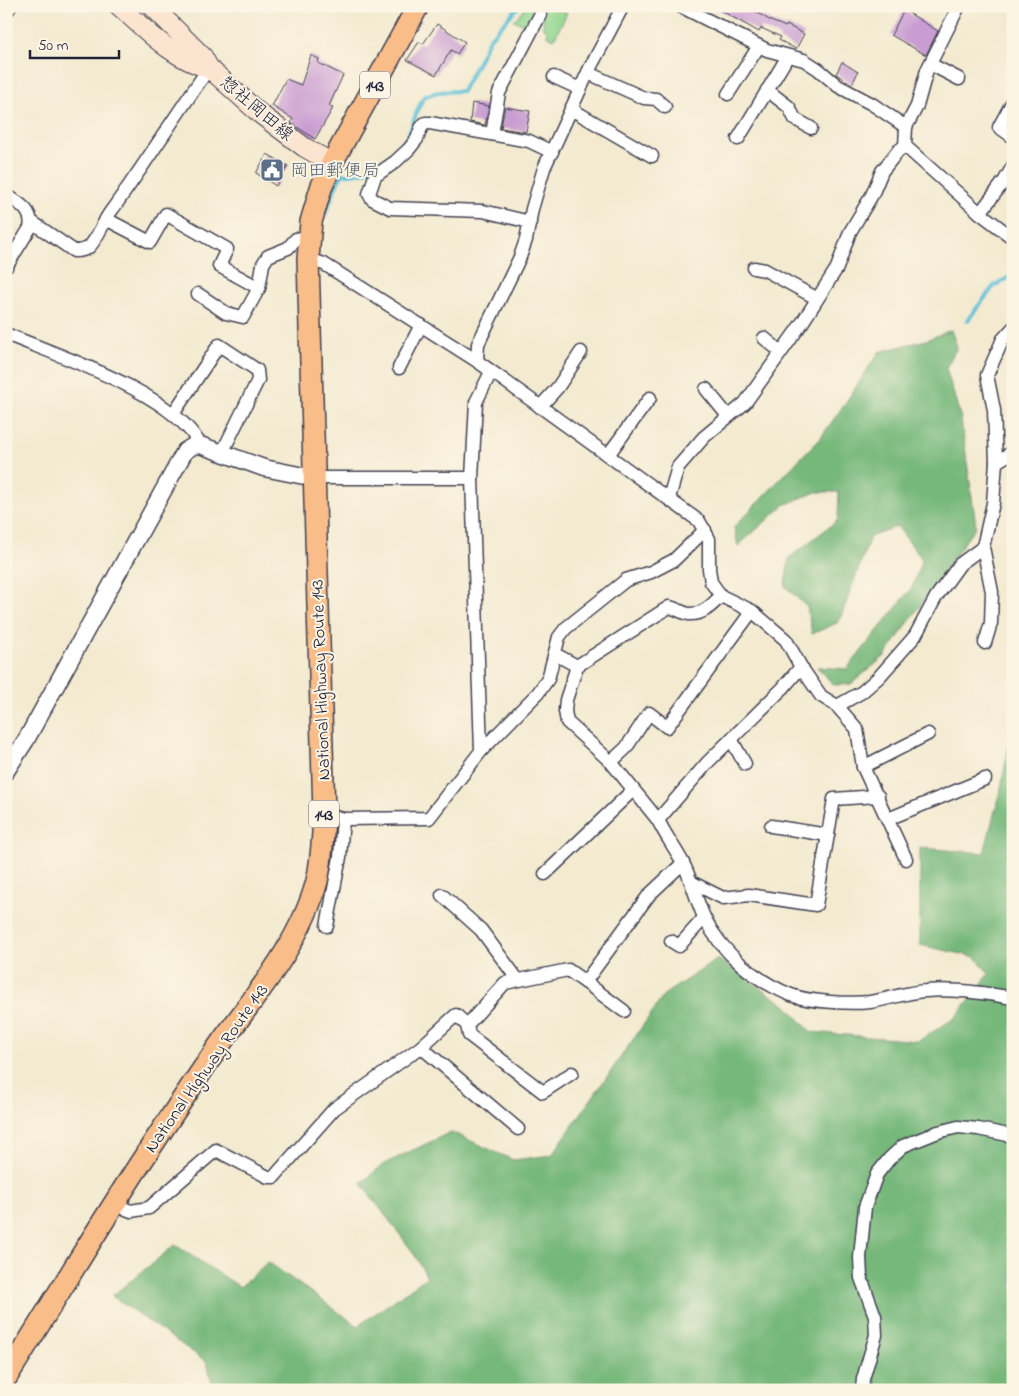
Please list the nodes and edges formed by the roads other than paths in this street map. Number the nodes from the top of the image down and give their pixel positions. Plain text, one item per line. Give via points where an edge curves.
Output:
1 (119, 6) edge
2 (152, 6) edge
3 (418, 6) edge
4 (623, 6) edge
5 (680, 6) edge
6 (959, 6) edge
7 (540, 15) dead end
8 (759, 46) junction
9 (788, 56) junction
10 (930, 64) junction
11 (208, 68) junction
12 (588, 73) junction
13 (554, 76) dead end
14 (959, 78) dead end
15 (580, 90) junction
16 (767, 90) junction
17 (728, 94) dead end
18 (1013, 101) edge
19 (666, 107) dead end
20 (571, 109) junction
21 (906, 127) junction
22 (811, 128) dead end
23 (492, 134) junction
24 (1013, 137) edge
25 (738, 139) dead end
26 (905, 146) junction
27 (552, 152) junction
28 (652, 156) dead end
29 (332, 163) junction
30 (1013, 166) edge
31 (6, 195) edge
32 (980, 213) junction
33 (106, 219) junction
34 (32, 222) junction
35 (530, 222) junction
36 (309, 237) junction
37 (1013, 238) edge
38 (308, 259) junction
39 (6, 267) edge
40 (754, 268) dead end
41 (259, 288) junction
42 (198, 294) dead end
43 (816, 298) junction
44 (421, 325) junction
45 (1013, 328) edge
46 (6, 334) edge
47 (764, 338) dead end
48 (581, 352) dead end
49 (781, 352) junction
50 (477, 361) junction
51 (399, 368) dead end
52 (491, 372) junction
53 (706, 389) dead end
54 (650, 398) dead end
55 (540, 407) junction
56 (173, 414) junction
57 (728, 416) junction
58 (200, 445) junction
59 (1013, 452) edge
60 (222, 453) junction
61 (608, 455) junction
62 (996, 462) junction
63 (314, 478) junction
64 (472, 478) junction
65 (670, 498) junction
66 (705, 530) junction
67 (983, 547) junction
68 (721, 596) junction
69 (752, 610) junction
70 (985, 643) dead end
71 (555, 654) junction
72 (577, 666) junction
73 (802, 667) junction
74 (838, 706) junction
75 (928, 734) dead end
76 (731, 739) junction
77 (480, 751) junction
78 (611, 762) junction
79 (745, 764) dead end
80 (863, 767) junction
81 (6, 771) edge
82 (985, 779) dead end
83 (633, 790) junction
84 (878, 796) junction
85 (334, 816) junction
86 (888, 819) junction
87 (658, 820) junction
88 (772, 826) dead end
89 (828, 835) junction
90 (906, 858) dead end
91 (683, 863) junction
92 (545, 874) dead end
93 (691, 882) junction
94 (442, 895) dead end
95 (704, 918) junction
96 (327, 926) dead end
97 (671, 941) dead end
98 (518, 980) junction
99 (585, 982) junction
100 (1013, 998) edge
101 (624, 1011) dead end
102 (468, 1025) junction
103 (421, 1047) junction
104 (572, 1073) dead end
105 (518, 1129) dead end
106 (1013, 1136) edge
107 (113, 1204) junction
108 (6, 1378) edge
109 (862, 1390) edge

1 - 11 main road, 惣社岡田線 via 166,46
2 - 11 main road, 惣社岡田線 via 203,57
3 - 29 highway, National Highway Route 143 / 143
4 - 12 street
5 - 8 street
6 - 10 street
7 - 23 street via 499,93
8 - 9 street
8 - 17 street
9 - 16 street
9 - 21 street via 804,60 838,86
10 - 14 street
10 - 21 street via 917,106
11 - 29 main road, 惣社岡田線 via 281,132
11 - 33 street
12 - 15 street
12 - 19 street via 644,98 656,99
13 - 15 street
15 - 20 street
16 - 22 street via 789,108 795,119
16 - 25 street
18 - 24 street via 1000,127
20 - 27 street
20 - 28 street
21 - 26 street
23 - 27 street via 529,141
23 - 35 street via 425,123 409,149 376,176 369,194 390,208 483,211
26 - 32 street
26 - 43 street via 882,171 850,232 836,268
27 - 35 street via 544,168
29 - 36 highway, National Highway Route 143 / 143 via 314,208
30 - 32 street
31 - 34 street via 26,207
32 - 37 street
33 - 34 street via 89,247 74,251
33 - 41 street via 150,242 166,214 227,249 219,266
34 - 39 street
35 - 50 street via 520,257 478,344
36 - 38 highway, National Highway Route 143 / 143
36 - 41 street via 296,239 288,248 268,256 263,264
38 - 44 street via 324,264
38 - 63 highway, National Highway Route 143 / 143
40 - 43 street via 765,270
41 - 42 street via 243,317 226,313
43 - 49 street
44 - 50 street
44 - 51 street
45 - 62 street via 1003,339 987,375 994,410
46 - 56 street via 96,371 145,395
47 - 49 street
48 - 55 street
49 - 57 street via 745,403
50 - 52 street
52 - 55 street
52 - 64 street via 476,402
53 - 57 street
54 - 61 street
55 - 61 street
56 - 58 street via 194,433
56 - 60 street via 219,345 257,370 258,380
57 - 65 street via 678,467
58 - 60 street
58 - 81 street via 185,451
59 - 62 street
60 - 63 street via 264,468
61 - 65 street
62 - 67 street via 993,503
63 - 64 street
63 - 85 highway, National Highway Route 143 / 143
64 - 77 street
65 - 66 street via 699,520
66 - 68 street via 709,538 711,582
66 - 71 street via 674,560 626,580 566,628 559,637
67 - 70 street via 992,592 991,623
67 - 74 street via 960,564 936,597 915,636 879,677
68 - 69 street
68 - 72 street via 708,610 688,614 669,607
69 - 73 street via 786,640
69 - 78 street via 667,727 649,713 626,748
71 - 72 street
71 - 77 street via 548,679 538,693
72 - 78 street via 566,700 567,722
73 - 74 street via 821,696
73 - 76 street
74 - 80 street via 857,729
75 - 80 street
76 - 79 street
76 - 87 street
77 - 85 street via 428,818
78 - 83 street
80 - 84 street
82 - 86 street
83 - 87 street
83 - 92 street
84 - 86 street
84 - 89 street via 834,798
85 - 96 street via 340,857
85 - 107 highway, National Highway Route 143 / 143 via 317,882 288,947
86 - 90 street
87 - 91 street
88 - 89 street
89 - 93 street via 816,905 749,895 723,898
91 - 93 street
91 - 99 street via 648,894
93 - 95 street
94 - 98 street via 481,930
95 - 97 street via 679,946
95 - 100 street via 717,941 737,960 766,983 793,996 870,1002 926,990
98 - 99 street via 568,970
98 - 102 street via 505,983
99 - 101 street
102 - 103 street via 456,1015
102 - 104 street via 469,1035 543,1092
103 - 105 street
103 - 107 street via 334,1109 274,1177 268,1177 216,1150 149,1208 131,1211
106 - 109 street via 958,1127 938,1132 903,1146 877,1174 865,1206 860,1257 861,1278 875,1316 876,1335
107 - 108 highway, National Highway Route 143 / 143

